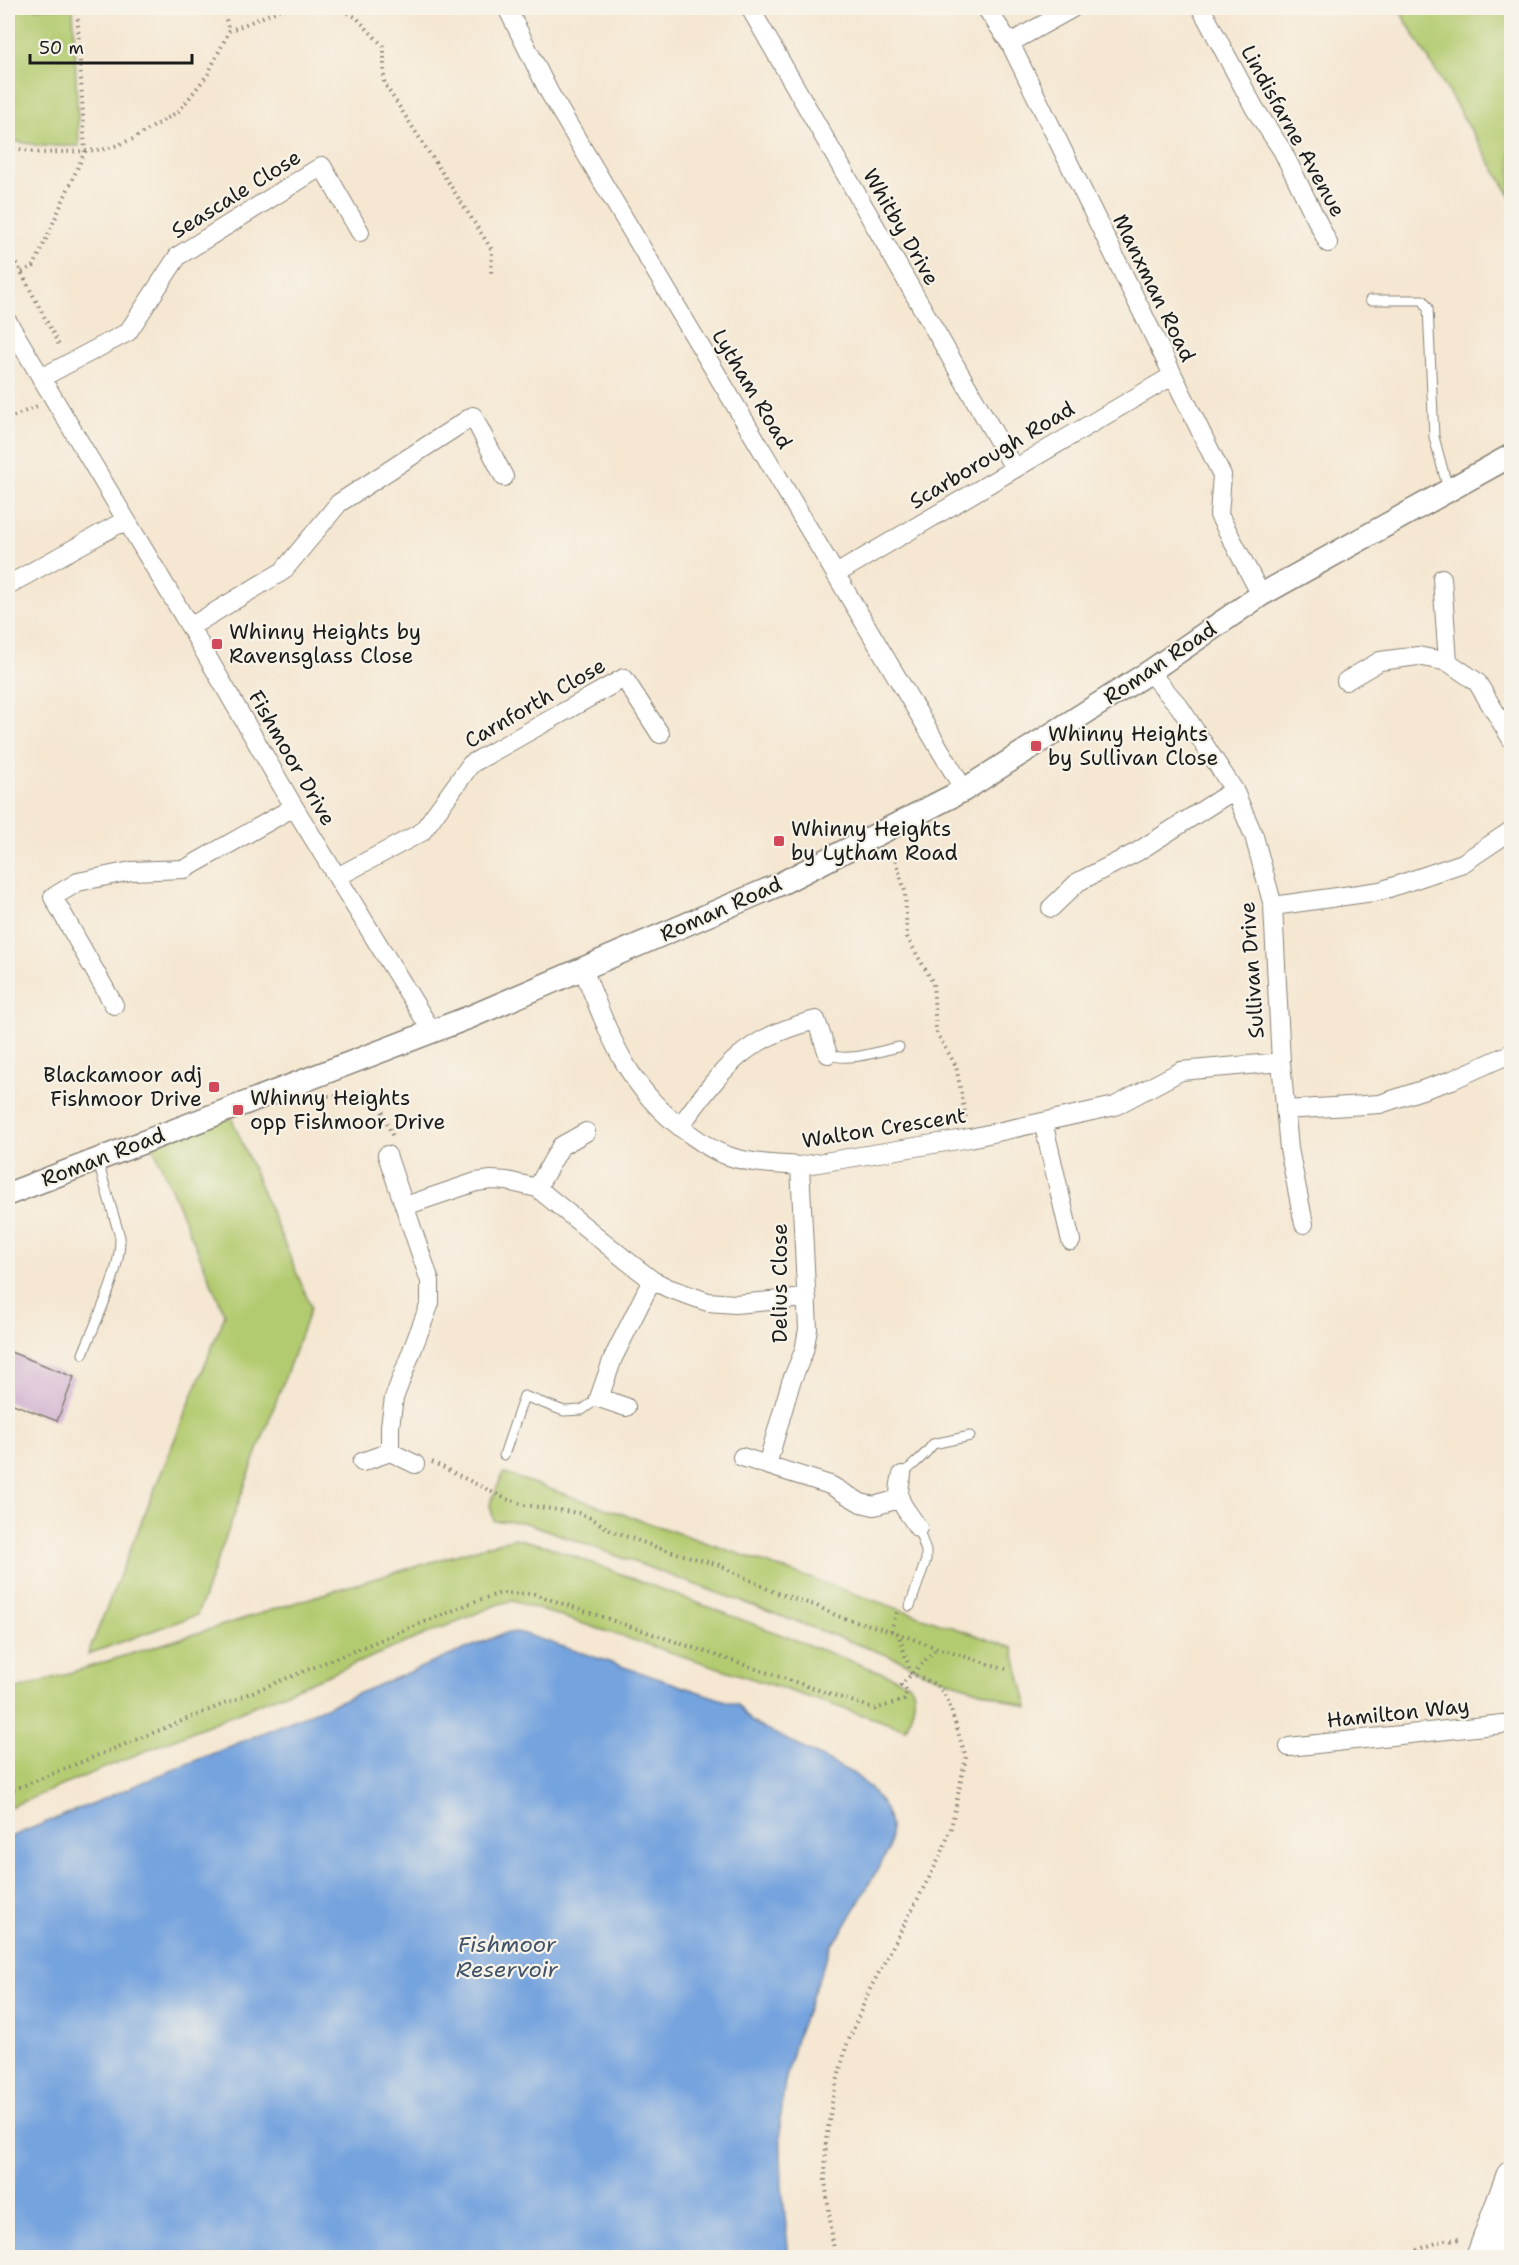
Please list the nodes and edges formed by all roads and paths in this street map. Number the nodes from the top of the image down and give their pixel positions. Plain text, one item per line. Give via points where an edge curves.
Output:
1 (77, 8) edge
2 (223, 8) edge
3 (299, 8) edge
4 (337, 8) edge
5 (507, 8) edge
6 (750, 8) edge
7 (986, 8) edge
8 (1073, 8) edge
9 (1202, 8) edge
10 (229, 31) junction
11 (1010, 43) junction
12 (8, 147) edge
13 (85, 152) junction
14 (360, 232) dead end
15 (1328, 243) dead end
16 (8, 247) edge
17 (22, 272) junction
18 (491, 277) dead end
19 (1370, 300) dead end
20 (8, 322) edge
21 (69, 364) junction
22 (1172, 376) junction
23 (41, 378) junction
24 (54, 398) junction
25 (8, 419) edge
26 (1512, 455) edge
27 (1014, 468) junction
28 (504, 477) dead end
29 (1448, 490) junction
30 (124, 521) junction
31 (836, 574) junction
32 (1442, 578) dead end
33 (8, 585) edge
34 (1261, 595) junction
35 (189, 627) junction
36 (1448, 662) junction
37 (1149, 672) junction
38 (1346, 681) dead end
39 (660, 734) dead end
40 (1512, 740) edge
41 (964, 790) junction
42 (1234, 790) junction
43 (294, 807) junction
44 (886, 830) junction
45 (1512, 830) edge
46 (337, 877) junction
47 (1273, 906) junction
48 (1052, 908) dead end
49 (583, 969) junction
50 (114, 1005) dead end
51 (431, 1030) junction
52 (899, 1047) dead end
53 (1512, 1053) edge
54 (828, 1054) joint
55 (1281, 1062) junction
56 (290, 1085) junction
57 (1285, 1110) junction
58 (1043, 1122) junction
59 (680, 1126) junction
60 (586, 1132) dead end
61 (970, 1138) junction
62 (387, 1155) joint
63 (97, 1159) junction
64 (800, 1166) junction
65 (537, 1188) junction
66 (8, 1194) edge
67 (405, 1206) junction
68 (1304, 1224) dead end
69 (1071, 1241) dead end
70 (652, 1280) junction
71 (807, 1298) junction
72 (83, 1354) dead end
73 (599, 1398) junction
74 (627, 1407) dead end
75 (970, 1436) dead end
76 (390, 1452) junction
77 (504, 1455) dead end
78 (742, 1457) dead end
79 (362, 1462) dead end
80 (415, 1464) joint
81 (766, 1465) junction
82 (902, 1475) joint
83 (898, 1499) junction
84 (918, 1528) joint
85 (910, 1606) dead end
86 (898, 1633) junction
87 (938, 1648) junction
88 (1006, 1669) dead end
89 (911, 1672) junction
90 (1512, 1723) edge
91 (1289, 1747) dead end
92 (8, 1792) edge
93 (1512, 2177) edge
94 (1474, 2248) edge
95 (1417, 2250) dead end
96 (835, 2258) edge

1 - 13 path
2 - 10 path
3 - 10 path via 282,9
4 - 18 path via 356,17 384,47 384,83 492,249
5 - 31 street, Lytham Road via 549,92
6 - 27 street, Whitby Drive
7 - 11 street, Manxman Road
8 - 11 street
9 - 15 street, Lindisfarne Avenue via 1255,109 1282,150
10 - 13 path via 208,74 179,111 134,139
11 - 22 street, Manxman Road
12 - 13 path via 41,153
13 - 17 path via 34,266
14 - 21 street, Seascale Close via 322,166 178,256 128,332
16 - 17 path
17 - 21 path
19 - 29 lane via 1423,300 1428,308 1434,437
20 - 23 street, Fishmoor Drive
21 - 23 street, Seascale Close
22 - 27 street, Scarborough Road
22 - 34 street, Manxman Road via 1222,475 1220,515
23 - 24 street, Fishmoor Drive
24 - 25 path
24 - 30 street, Fishmoor Drive
26 - 29 street, Roman Road
27 - 31 street, Scarborough Road
28 - 35 street via 473,416 339,503 283,571
29 - 34 street, Roman Road
30 - 33 street
30 - 35 street, Fishmoor Drive
31 - 41 street, Lytham Road
32 - 36 street
34 - 37 street, Roman Road
35 - 43 street, Fishmoor Drive
36 - 38 street via 1418,656 1380,661
36 - 40 street via 1478,682
37 - 41 street, Roman Road
37 - 42 street, Sullivan Drive via 1179,706
39 - 46 street, Carnforth Close via 624,678 471,764 422,832
41 - 44 street, Roman Road
42 - 47 street, Sullivan Drive via 1254,836
42 - 48 street via 1137,852 1078,882
43 - 46 street, Fishmoor Drive
43 - 50 street via 185,869 131,871 78,882 53,897
44 - 49 street, Roman Road via 778,885
44 - 61 path via 905,891 907,937 933,983 936,1032 956,1066
45 - 47 street via 1463,863 1380,891
46 - 51 street, Fishmoor Drive
47 - 55 street, Sullivan Drive
49 - 51 street, Roman Road
49 - 59 street, Walton Crescent via 624,1064 640,1088
51 - 56 street, Roman Road
52 - 54 lane via 848,1058
53 - 57 street via 1452,1080 1380,1104
54 - 59 street via 816,1020 786,1027 734,1058
55 - 57 street, Sullivan Drive
55 - 58 street, Walton Crescent via 1181,1071 1115,1106
56 - 62 path via 321,1095 376,1096 395,1142
56 - 63 street, Roman Road
57 - 68 street, Sullivan Drive
58 - 61 street, Walton Crescent
58 - 69 street
59 - 64 street, Walton Crescent via 723,1154
60 - 65 street via 561,1146
61 - 64 street, Walton Crescent
62 - 67 street
63 - 66 street, Roman Road
63 - 72 lane via 120,1248
64 - 71 street, Delius Close
65 - 67 street via 491,1180 460,1186
65 - 70 street
67 - 76 street via 430,1281 430,1292 394,1398
70 - 71 street via 708,1302 735,1304
70 - 73 street via 613,1358
71 - 81 street, Delius Close via 804,1351
73 - 74 street
73 - 77 lane via 582,1410 564,1411 524,1396
75 - 82 lane via 933,1444
76 - 79 street
76 - 80 street
78 - 81 street
80 - 86 path via 433,1462 506,1499 578,1513 634,1540 719,1565 837,1616
81 - 83 street via 830,1485 861,1503 874,1506
82 - 83 street
83 - 84 street
84 - 85 lane via 926,1560
86 - 87 path
86 - 89 path
87 - 88 path
87 - 89 path
89 - 92 path via 901,1685 906,1690 904,1700 875,1709 534,1594 501,1593
89 - 96 path via 937,1684 947,1698 966,1758 941,1855 869,1991 846,2047 826,2140 825,2180
90 - 91 street, Hamilton Way
93 - 94 highway
94 - 95 path via 1445,2240

